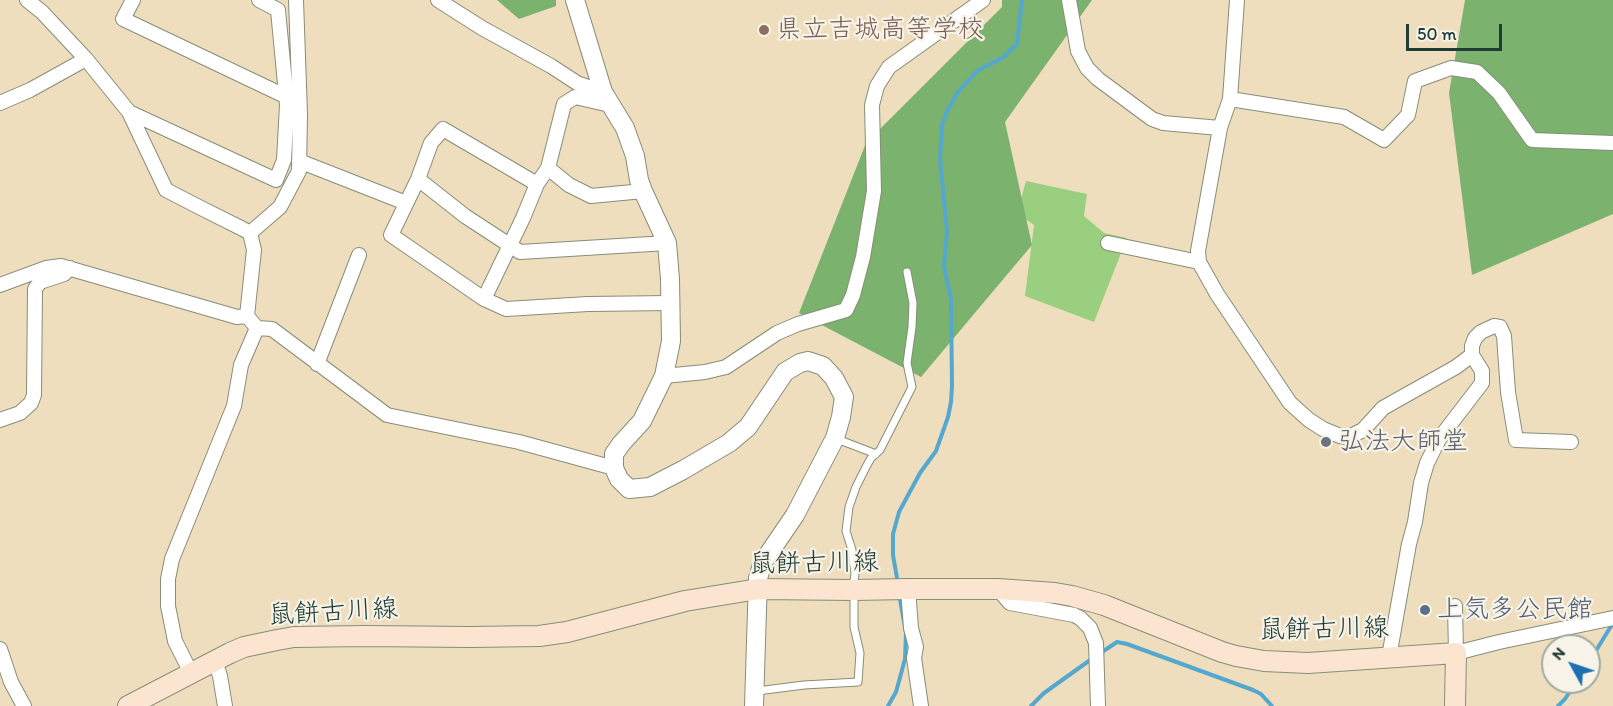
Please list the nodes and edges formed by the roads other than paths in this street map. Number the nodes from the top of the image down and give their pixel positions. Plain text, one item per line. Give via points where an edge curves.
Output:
1 (27, 0) edge
2 (133, 0) edge
3 (259, 0) edge
4 (296, 0) edge
5 (438, 0) edge
6 (575, 0) edge
7 (983, 0) edge
8 (1070, 0) edge
9 (1237, 0) edge
10 (87, 60) junction
11 (287, 97) dead end
12 (607, 98) junction
13 (1230, 99) junction
14 (0, 103) edge
15 (129, 112) junction
16 (1220, 128) junction
17 (1613, 144) edge
18 (299, 161) junction
19 (548, 168) junction
20 (418, 179) junction
21 (537, 184) junction
22 (643, 191) junction
23 (406, 203) junction
24 (250, 233) junction
25 (667, 243) junction
26 (1108, 243) dead end
27 (509, 245) junction
28 (359, 255) dead end
29 (1199, 262) junction
30 (70, 268) junction
31 (907, 272) dead end
32 (0, 285) edge
33 (484, 299) junction
34 (670, 303) junction
35 (247, 316) junction
36 (257, 328) junction
37 (1472, 355) junction
38 (317, 364) junction
39 (664, 376) junction
40 (0, 420) edge
41 (835, 438) junction
42 (1571, 442) dead end
43 (876, 454) junction
44 (614, 468) junction
45 (854, 585) junction
46 (758, 589) junction
47 (902, 589) junction
48 (998, 589) junction
49 (1455, 606) dead end
50 (1610, 617) edge
51 (0, 649) edge
52 (1456, 653) junction
53 (1389, 657) junction
54 (215, 661) junction
55 (191, 673) junction
56 (754, 699) edge
57 (24, 706) edge
58 (128, 706) edge
59 (225, 706) edge
60 (921, 706) edge
61 (1098, 706) edge
62 (1455, 706) edge

1 - 10 street
2 - 11 street via 123,20
3 - 15 street via 278,10 287,105 284,160 276,180
4 - 18 street
5 - 12 street
6 - 12 street
7 - 39 street via 889,67 877,86 872,105 874,191 863,257 846,310 777,333 726,367
8 - 16 street via 1078,51 1098,79 1152,119
9 - 13 street
10 - 14 street
10 - 15 street
12 - 19 street via 575,97 564,104
12 - 22 street via 625,128
13 - 16 street
13 - 17 street via 1344,117 1384,140 1408,115 1415,81 1451,68 1477,72 1499,93 1532,140
15 - 24 street via 166,190
16 - 29 street
18 - 23 street
18 - 24 street via 299,171 280,207
19 - 21 street
19 - 22 street via 591,196
20 - 21 street via 431,143 443,129
20 - 23 street
20 - 27 street
21 - 27 street
22 - 25 street
23 - 33 street via 391,235
24 - 35 street via 254,250
25 - 27 street via 520,252
25 - 34 street
26 - 29 street
27 - 33 street
28 - 38 street
29 - 37 street via 1290,403 1309,420 1340,436 1363,430 1383,408
30 - 32 street via 55,266
30 - 35 street via 237,317
30 - 40 street via 40,282 35,289 34,395 26,408
31 - 43 lane via 913,303 907,363 912,387
33 - 34 street via 506,309
34 - 39 street via 670,341
35 - 36 street
36 - 38 street via 272,329
36 - 55 street via 241,365 234,406 172,559 168,579 168,606 176,641
37 - 42 street via 1475,338 1494,326 1500,327 1516,440
37 - 53 street via 1482,371 1482,383 1439,439 1427,463
38 - 44 street via 387,415 519,442
39 - 44 street via 642,421 614,454
41 - 43 lane
41 - 44 street via 844,398 823,366 808,361 785,372 748,427 683,470 650,487 629,489
41 - 46 street via 795,515 763,562
43 - 45 lane via 866,467 849,507 846,531 852,550
45 - 46 main road, 鼠餅古川線
45 - 47 main road, 鼠餅古川線
45 - 56 lane via 854,627 860,653 858,682 778,687
46 - 54 main road, 鼠餅古川線 via 685,601 539,636 294,637 244,648
46 - 56 street
47 - 48 main road, 鼠餅古川線
47 - 60 street via 916,647
48 - 53 main road, 鼠餅古川線 via 1055,593 1087,600 1222,652 1251,659 1308,663
48 - 61 street via 1010,603 1080,618 1090,628 1096,646
49 - 52 street
50 - 52 street
51 - 57 street
52 - 53 main road, 鼠餅古川線
52 - 62 main road
54 - 55 main road, 鼠餅古川線
54 - 59 street
55 - 58 main road, 鼠餅古川線

